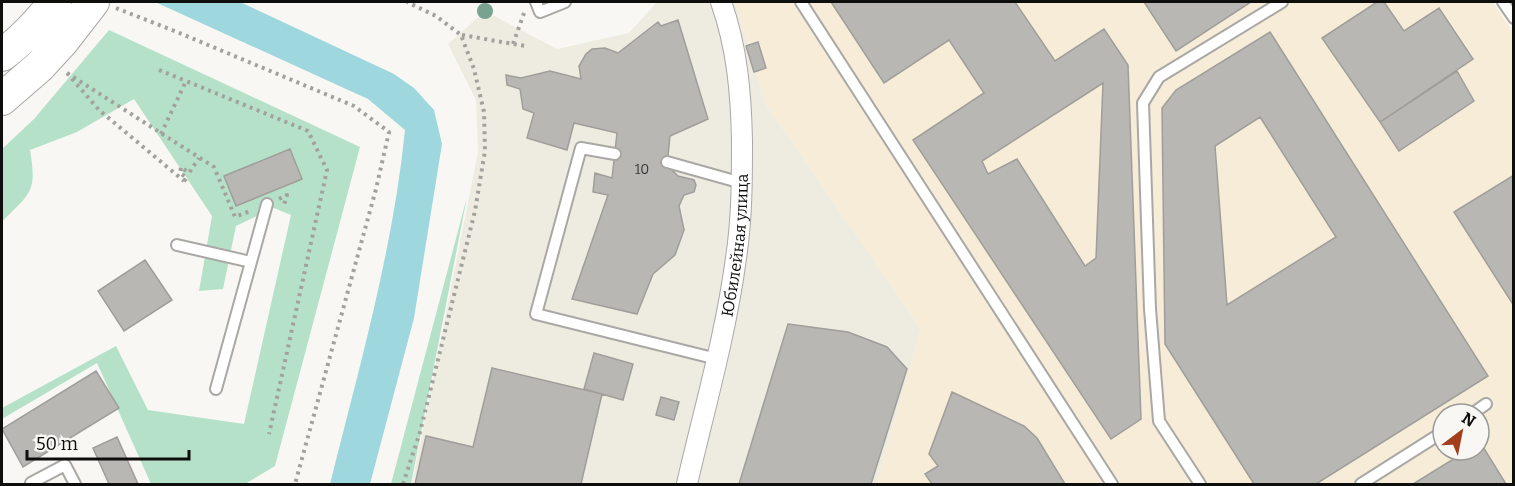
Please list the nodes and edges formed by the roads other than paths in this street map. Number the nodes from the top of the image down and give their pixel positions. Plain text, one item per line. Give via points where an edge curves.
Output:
1 (55, 2) edge
2 (536, 2) edge
3 (565, 2) edge
4 (721, 2) edge
5 (801, 2) edge
6 (1282, 2) edge
7 (1503, 2) edge
8 (103, 4) edge
9 (1514, 18) edge
10 (2, 55) edge
11 (2, 99) edge
12 (615, 154) dead end
13 (667, 162) dead end
14 (742, 183) junction
15 (267, 204) road end
16 (177, 245) dead end
17 (251, 262) junction
18 (717, 359) junction
19 (216, 389) dead end
20 (1431, 440) edge
21 (31, 483) edge
22 (75, 484) edge
23 (687, 484) edge
24 (1112, 484) edge
25 (1200, 484) edge
26 (1361, 484) edge

1 - 10 main road
2 - 3 lane via 540,12
4 - 14 street, Юбилейная улица via 738,67
5 - 24 lane
6 - 25 lane via 1159,77 1143,103 1150,309 1159,421
7 - 9 lane
8 - 11 main road
12 - 18 lane via 581,148 536,314
13 - 14 lane
14 - 18 street, Юбилейная улица via 736,258
15 - 17 lane
16 - 17 lane
17 - 19 lane
18 - 23 street, Юбилейная улица
20 - 26 lane
21 - 22 lane via 64,465

